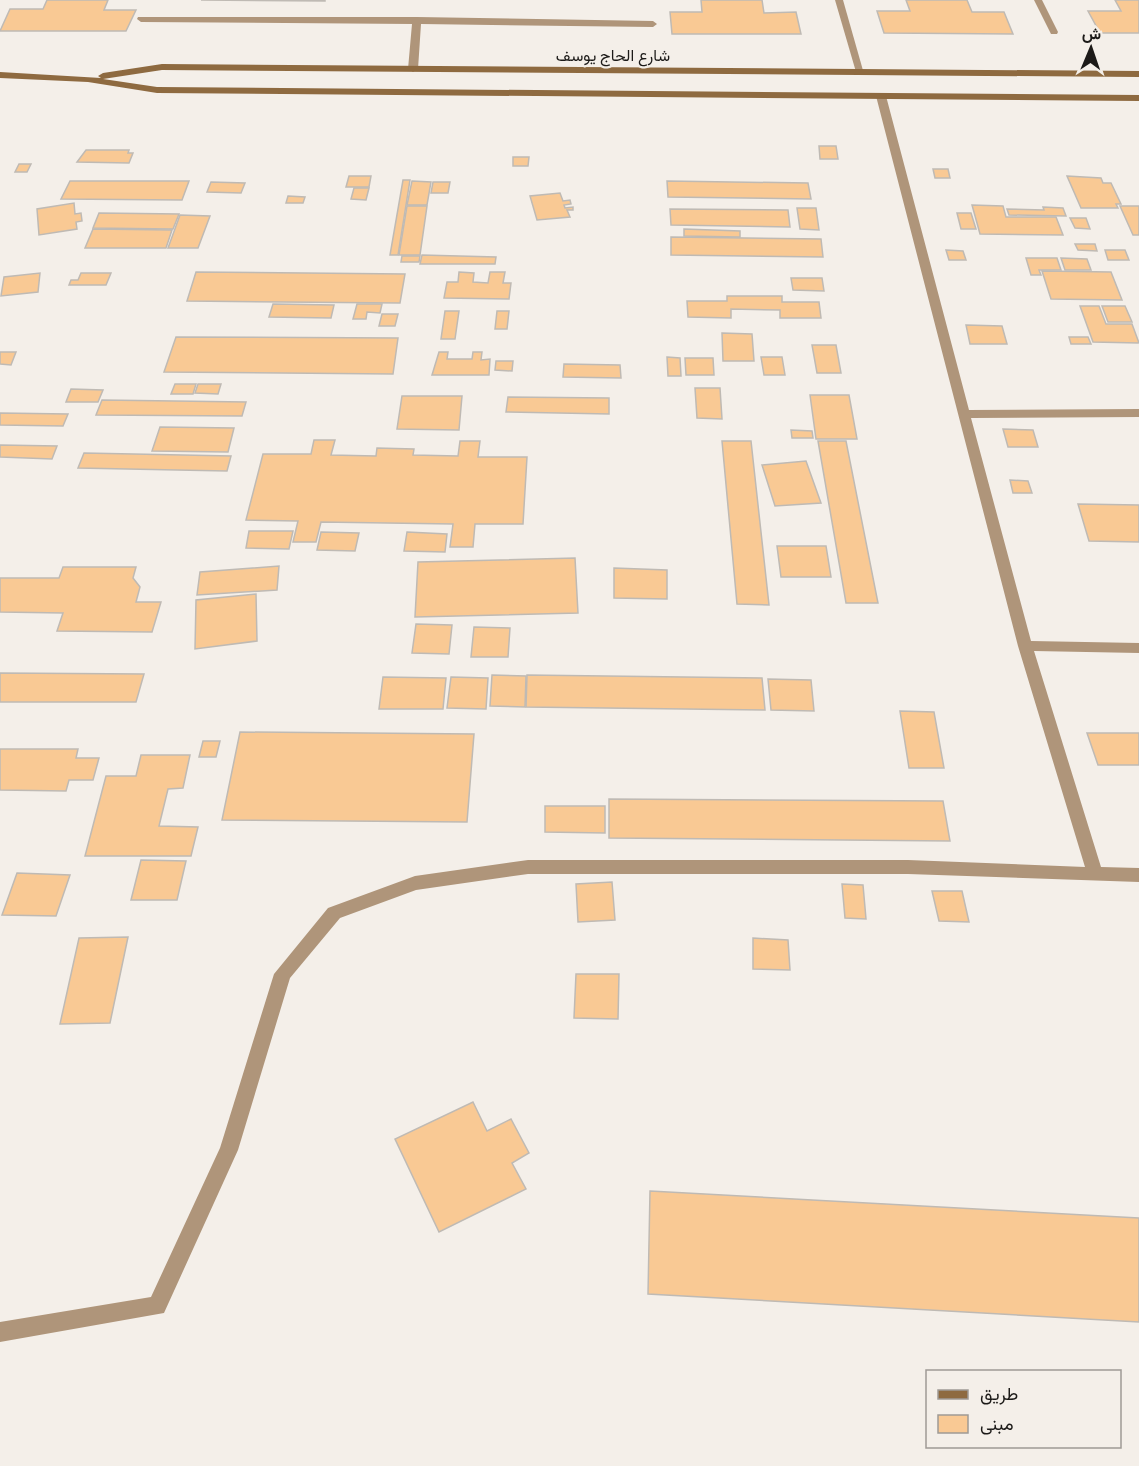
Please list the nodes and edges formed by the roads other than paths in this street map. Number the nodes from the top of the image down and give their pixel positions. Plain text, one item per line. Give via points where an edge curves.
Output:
1 (839, 0) edge
2 (1038, 0) edge
3 (141, 19) dead end
4 (417, 20) junction
5 (653, 24) dead end
6 (1054, 32) dead end
7 (413, 69) junction
8 (861, 72) junction
9 (1139, 74) edge
10 (0, 75) edge
11 (88, 79) junction
12 (881, 96) junction
13 (1139, 99) edge
14 (1139, 413) edge
15 (964, 414) junction
16 (1025, 646) junction
17 (1139, 648) edge
18 (1095, 874) junction
19 (1139, 875) edge
20 (0, 1332) edge

1 - 8 street
2 - 6 street
3 - 4 street
4 - 5 street
4 - 7 street
7 - 8 main road, شارع الحاج يوسف
7 - 11 main road, شارع الحاج يوسف via 162,67
8 - 9 main road, شارع الحاج يوسف
10 - 11 main road, شارع الحاج يوسف
11 - 12 main road, شارع الحاج يوسف via 157,90
12 - 13 main road, شارع الحاج يوسف
12 - 15 street
14 - 15 street
15 - 16 street
16 - 17 street
16 - 18 street
18 - 19 street
18 - 20 street via 908,867 528,867 415,883 334,912 283,974 229,1150 157,1306

